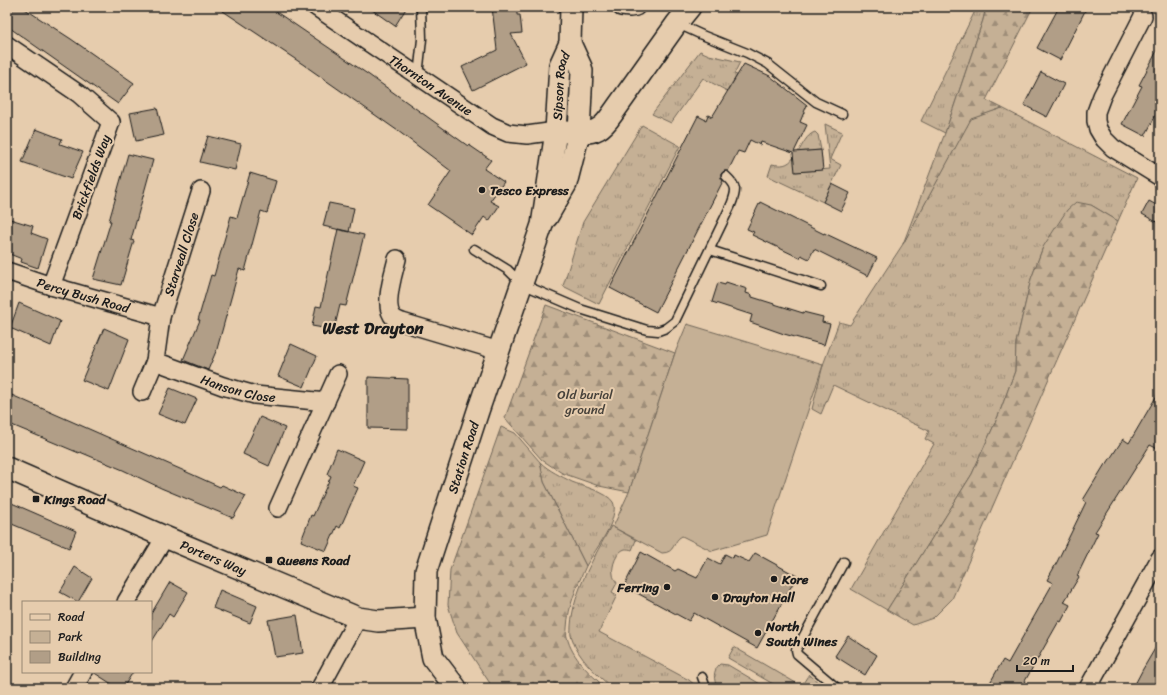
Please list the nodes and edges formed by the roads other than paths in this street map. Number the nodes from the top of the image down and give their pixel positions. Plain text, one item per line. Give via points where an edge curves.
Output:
1 (316, 7) edge
2 (421, 7) edge
3 (571, 7) edge
4 (621, 7) edge
5 (636, 7) edge
6 (690, 7) edge
7 (1143, 16) dead end
8 (677, 23) junction
9 (570, 43) junction
10 (7, 45) edge
11 (418, 76) junction
12 (623, 99) junction
13 (581, 108) junction
14 (842, 114) dead end
15 (556, 131) junction
16 (579, 133) junction
17 (726, 176) dead end
18 (1160, 177) edge
19 (201, 191) dead end
20 (542, 225) junction
21 (474, 249) dead end
22 (710, 250) junction
23 (397, 259) dead end
24 (7, 271) edge
25 (522, 284) junction
26 (51, 286) junction
27 (821, 286) dead end
28 (161, 317) junction
29 (499, 351) junction
30 (155, 360) junction
31 (338, 374) dead end
32 (142, 392) dead end
33 (326, 402) junction
34 (7, 468) edge
35 (278, 508) dead end
36 (165, 537) junction
37 (1160, 558) edge
38 (844, 562) dead end
39 (127, 601) edge
40 (358, 618) junction
41 (425, 618) junction
42 (82, 673) edge
43 (702, 677) dead end
44 (74, 688) edge
45 (320, 688) edge
46 (456, 688) edge
47 (706, 688) edge
48 (837, 688) edge
49 (1088, 688) edge

1 - 11 street, Thornton Avenue
2 - 11 lane via 422,39
3 - 9 street, Sipson Road
4 - 5 street
6 - 8 street
7 - 18 street via 1102,96 1096,112 1096,121 1104,139 1113,148
8 - 12 street
8 - 14 lane via 768,64 816,102
9 - 13 street, Sipson Road via 582,67
9 - 15 street, Sipson Road via 560,65
10 - 26 street, Brickfields Way via 79,94 111,122
11 - 15 street, Thornton Avenue via 492,126 508,133 527,135
12 - 13 street via 596,107
12 - 16 street via 604,125 597,130
13 - 15 street
13 - 16 street, Sipson Road
15 - 16 street
15 - 20 street, Station Road
16 - 20 street, Station Road via 566,184
17 - 22 lane via 733,183 734,195
19 - 28 street, Starveall Close
20 - 25 street, Station Road
21 - 25 lane via 508,270
22 - 25 lane via 675,321 658,331 647,330 580,309
22 - 27 lane
23 - 29 street via 388,302 393,318
24 - 26 street, Percy Bush Road
25 - 29 street, Station Road
26 - 28 street, Percy Bush Road
28 - 30 street, Starveall Close
29 - 41 street, Station Road via 426,571
30 - 32 street, Starveall Close
30 - 33 street, Hanson Close via 222,386 254,395
31 - 33 street
33 - 35 street
34 - 36 street, Porters Way
36 - 39 street
36 - 40 street, Porters Way
37 - 49 street
38 - 48 lane via 796,650 797,654
40 - 41 street, Porters Way via 391,621
40 - 45 street
41 - 46 street, Station Road via 433,658
42 - 44 street
43 - 47 lane

